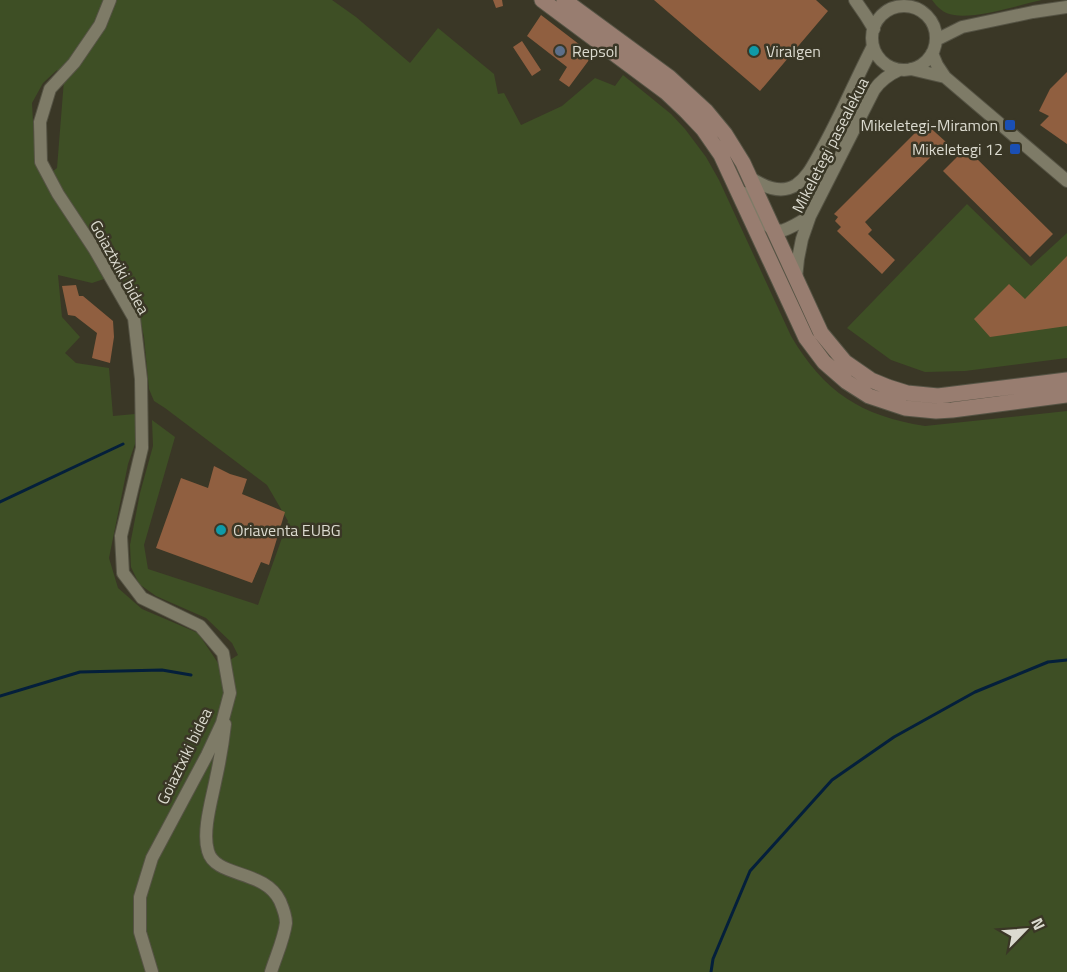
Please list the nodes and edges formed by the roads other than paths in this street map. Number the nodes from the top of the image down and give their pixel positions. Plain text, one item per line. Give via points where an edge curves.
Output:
1 (110, 0) edge
2 (542, 0) edge
3 (564, 0) edge
4 (921, 0) edge
5 (856, 1) edge
6 (898, 5) edge
7 (1063, 6) edge
8 (929, 19) junction
9 (962, 27) junction
10 (874, 29) junction
11 (936, 40) junction
12 (873, 46) junction
13 (932, 53) junction
14 (905, 69) junction
15 (945, 77) junction
16 (749, 177) junction
17 (733, 181) junction
18 (1067, 182) edge
19 (810, 216) junction
20 (773, 230) junction
21 (796, 279) junction
22 (1067, 380) edge
23 (1067, 395) edge
24 (230, 693) junction
25 (152, 972) edge
26 (271, 972) edge

1 - 24 street, Goiaztxiki bidea via 100,25 50,89 40,122 41,162 134,318 141,380 142,448 121,536 123,573 142,598 200,626 223,653
2 - 17 main road via 687,111 721,155
3 - 16 main road via 689,94 725,134
4 - 8 street
5 - 6 street
5 - 10 street
6 - 8 street via 919,10
6 - 10 street via 883,14
7 - 9 street
8 - 9 street
8 - 11 street
9 - 11 street
10 - 12 street
11 - 13 street
12 - 14 street via 883,62
12 - 16 street, Mikeletegi pasealekua via 829,137 803,179 795,186 779,189
13 - 14 street via 920,66
13 - 15 street
14 - 15 street
14 - 19 street, Mikeletegi pasealekua via 887,76 874,90
15 - 18 street
16 - 20 main road
17 - 20 street
17 - 23 main road via 806,338 824,362 847,382 869,396 896,405 936,411
19 - 20 street via 782,230
19 - 21 street, Mikeletegi pasealekua
20 - 21 main road
21 - 22 main road via 821,333 845,362 871,380 907,393 938,396
24 - 25 street, Goiaztxiki bidea via 222,723 152,858 140,897 140,932
24 - 26 street via 208,821 208,854 226,869 269,886 278,896 286,922

